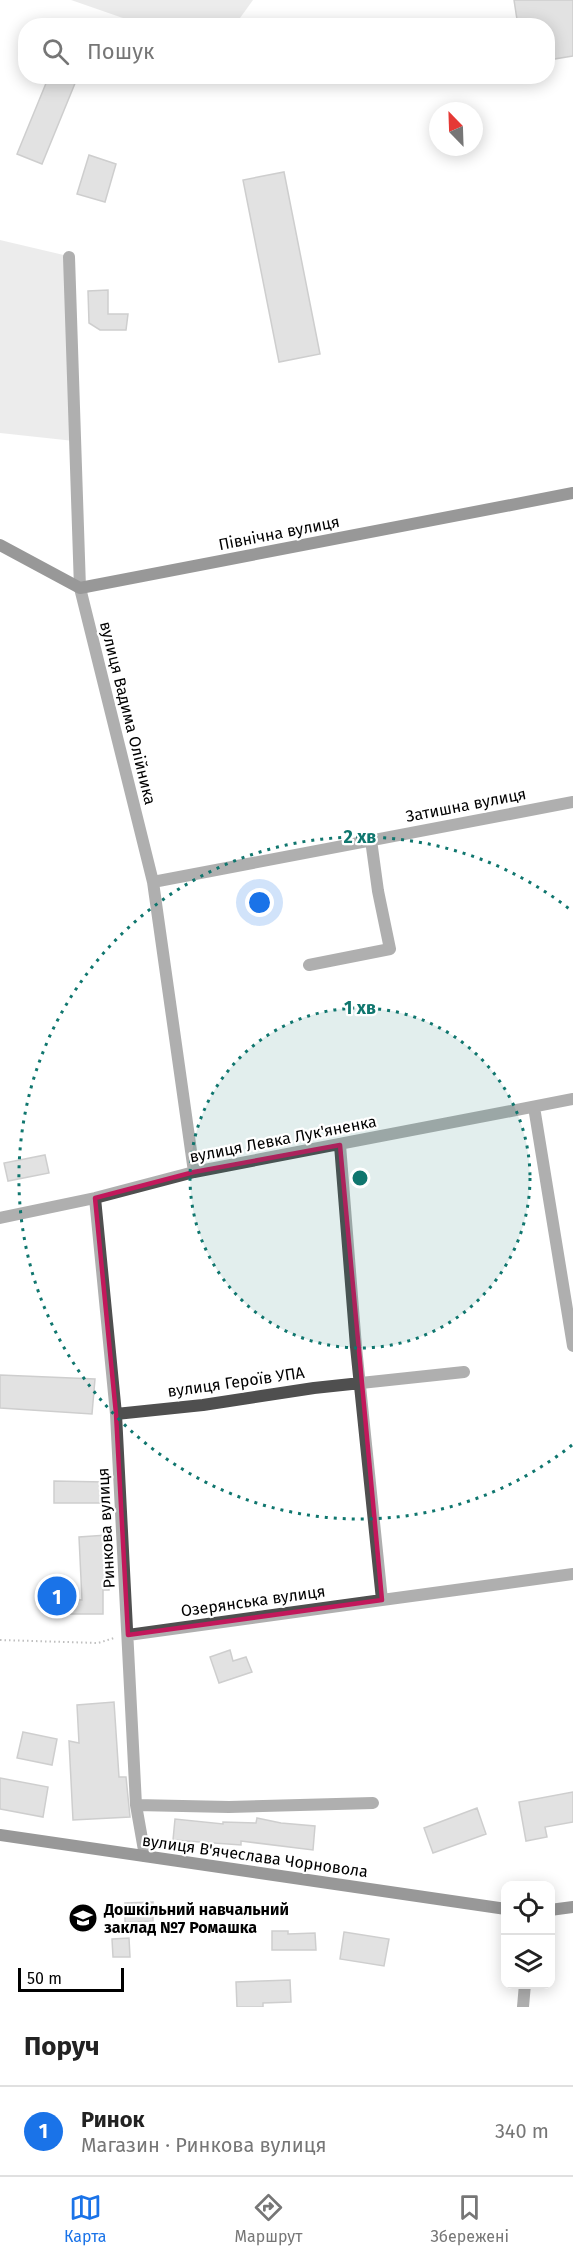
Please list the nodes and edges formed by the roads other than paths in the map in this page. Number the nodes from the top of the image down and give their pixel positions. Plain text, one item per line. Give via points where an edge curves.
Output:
1 (69, 257) dead end
2 (573, 493) edge
3 (0, 545) edge
4 (80, 588) junction
5 (573, 802) edge
6 (371, 840) junction
7 (153, 882) junction
8 (309, 965) dead end
9 (573, 1099) edge
10 (534, 1107) junction
11 (340, 1145) junction
12 (194, 1172) junction
13 (95, 1198) junction
14 (0, 1218) edge
15 (573, 1346) edge
16 (464, 1372) dead end
17 (360, 1384) junction
18 (116, 1414) junction
19 (573, 1574) edge
20 (382, 1600) junction
21 (128, 1635) junction
22 (373, 1803) dead end
23 (136, 1805) junction
24 (0, 1835) edge
25 (145, 1856) junction
26 (573, 1907) edge
27 (501, 1908) edge
28 (555, 1909) edge
29 (525, 1989) edge
30 (523, 2007) edge

1 - 4 street, вулиця Вадима Олійника
2 - 4 street, Північна вулиця
3 - 4 street
4 - 7 street, вулиця Вадима Олійника
5 - 6 street, Затишна вулиця
6 - 7 street, Затишна вулиця
6 - 8 street via 390,949
7 - 12 street, вулиця Вадима Олійника
9 - 10 street, вулиця Левка Лук'яненка
10 - 11 street, вулиця Левка Лук'яненка
10 - 15 street
11 - 12 street, вулиця Левка Лук'яненка
11 - 17 street
12 - 13 street, вулиця Левка Лук'яненка
13 - 14 street, вулиця Левка Лук'яненка
13 - 18 street, Ринкова вулиця
16 - 17 street, вулиця Героїв УПА
17 - 18 street, вулиця Героїв УПА
17 - 20 street
18 - 21 street, Ринкова вулиця
19 - 20 street, Озерянська вулиця
20 - 21 street, Озерянська вулиця
21 - 23 street, Ринкова вулиця
22 - 23 street
23 - 25 street, Ринкова вулиця
24 - 25 street, вулиця В'ячеслава Чорновола
25 - 27 street, вулиця В'ячеслава Чорновола
26 - 28 street
29 - 30 street

